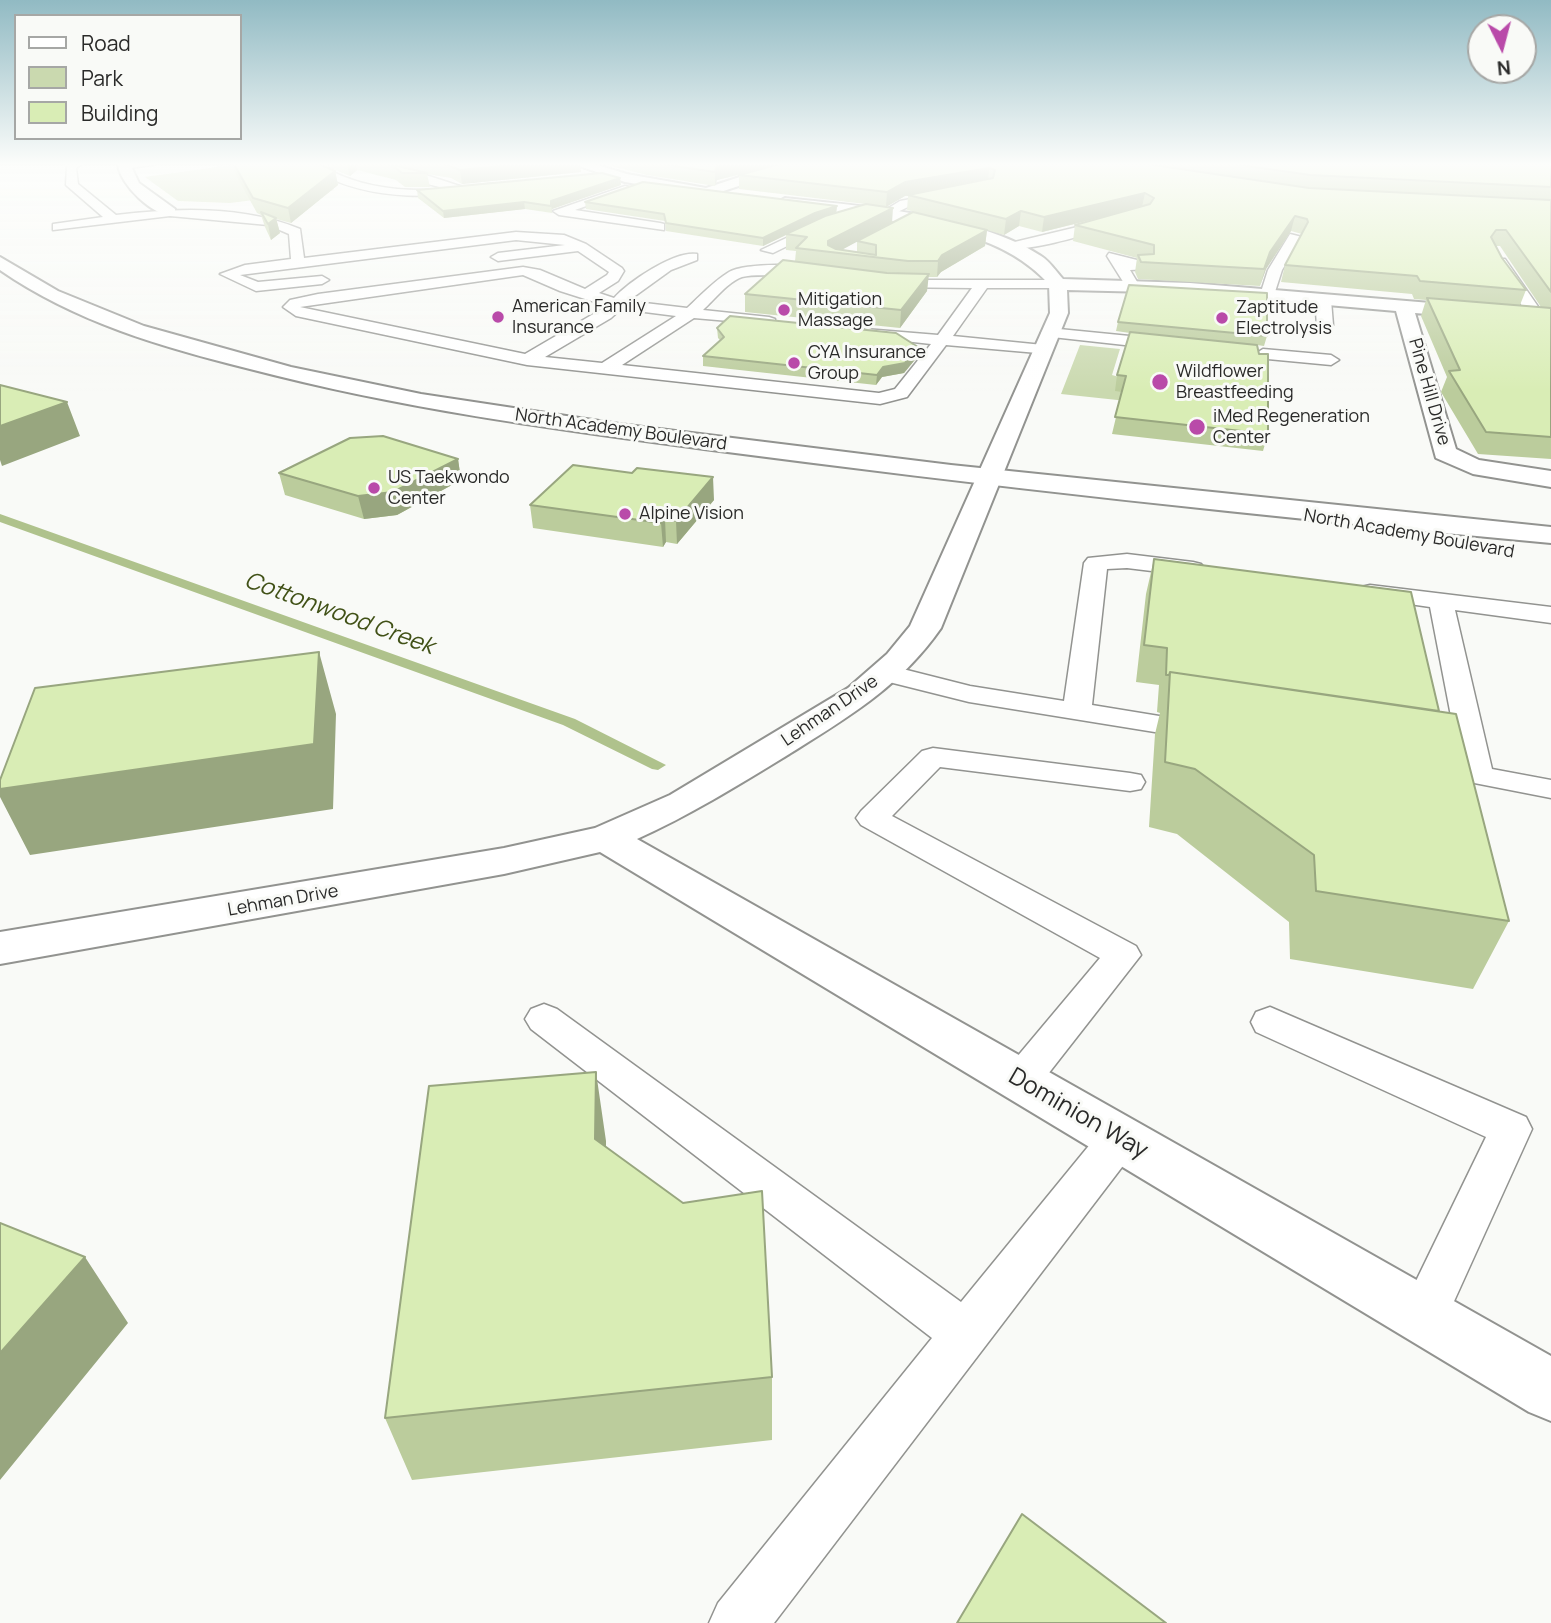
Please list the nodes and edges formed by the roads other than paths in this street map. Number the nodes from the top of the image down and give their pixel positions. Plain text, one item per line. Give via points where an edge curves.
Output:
1 (296, 240) edge
2 (491, 240) edge
3 (565, 240) edge
4 (790, 240) edge
5 (992, 240) edge
6 (1048, 240) edge
7 (1293, 240) edge
8 (1009, 245) junction
9 (581, 247) junction
10 (768, 250) edge
11 (1495, 252) edge
12 (692, 257) dead end
13 (477, 260) dead end
14 (0, 262) edge
15 (1038, 262) junction
16 (298, 263) junction
17 (1014, 263) dead end
18 (1121, 266) edge
19 (880, 268) edge
20 (973, 268) edge
21 (835, 276) edge
22 (333, 278) dead end
23 (872, 281) edge
24 (982, 284) junction
25 (1059, 284) junction
26 (1132, 285) junction
27 (588, 294) junction
28 (1267, 295) junction
29 (1324, 300) junction
30 (618, 304) junction
31 (1404, 306) junction
32 (689, 314) junction
33 (1544, 318) edge
34 (783, 324) edge
35 (1325, 325) dead end
36 (849, 330) edge
37 (942, 340) junction
38 (1046, 342) junction
39 (1184, 346) edge
40 (1258, 356) edge
41 (527, 360) junction
42 (1331, 360) dead end
43 (605, 369) junction
44 (989, 477) junction
45 (1551, 479) edge
46 (1266, 509) junction
47 (1551, 535) edge
48 (1551, 559) edge
49 (1223, 573) edge
50 (1345, 589) edge
51 (1441, 601) junction
52 (1551, 615) edge
53 (887, 673) junction
54 (1077, 711) junction
55 (1224, 734) edge
56 (1399, 761) edge
57 (1478, 775) junction
58 (1130, 782) dead end
59 (1551, 789) edge
60 (606, 838) junction
61 (0, 948) edge
62 (544, 1018) dead end
63 (1270, 1021) dead end
64 (1020, 1081) junction
65 (1120, 1138) junction
66 (1424, 1314) junction
67 (965, 1334) junction
68 (1551, 1390) edge
69 (738, 1623) edge

1 - 16 lane
2 - 16 lane
3 - 9 lane
4 - 10 lane
5 - 8 main road
6 - 8 lane
7 - 28 lane via 1275,270
8 - 15 main road
9 - 13 lane
9 - 27 lane via 617,271 614,278
11 - 33 lane via 1505,274
12 - 30 lane via 657,273
14 - 44 main road, North Academy Boulevard via 42,290 123,326 300,377 510,415
15 - 17 lane
15 - 25 main road
16 - 22 lane via 227,274 256,287
18 - 26 lane
19 - 20 lane via 929,274
21 - 32 lane via 781,269 739,273
23 - 24 lane
24 - 25 lane
24 - 37 lane
25 - 26 main road
25 - 38 main road, Lehman Drive via 1062,304
26 - 28 main road
27 - 30 lane
27 - 41 lane via 518,271 291,305 293,310 313,316
28 - 29 main road
29 - 31 main road
29 - 35 lane
30 - 32 lane
30 - 41 lane
31 - 33 main road
31 - 45 main road, Pine Hill Drive via 1445,453 1485,470
32 - 34 lane
32 - 43 lane
36 - 37 lane
37 - 38 lane
37 - 43 lane via 901,393 887,398
38 - 39 lane
38 - 44 main road, Lehman Drive
40 - 42 lane
41 - 43 lane
44 - 46 main road, North Academy Boulevard
44 - 53 main road, Lehman Drive via 933,614
46 - 47 main road, North Academy Boulevard
46 - 48 main road, North Academy Boulevard
49 - 54 lane via 1127,561 1096,563
50 - 51 lane
51 - 52 lane
51 - 57 lane
53 - 54 lane via 969,694
53 - 60 main road, Lehman Drive via 834,712 684,803
54 - 55 lane
56 - 57 lane
57 - 59 lane
58 - 64 lane via 933,757 872,818 1123,955
60 - 61 main road, Lehman Drive via 504,861
60 - 64 main road, Dominion Way
62 - 67 lane
63 - 66 lane via 1511,1129
64 - 65 main road, Dominion Way
65 - 66 main road, Dominion Way
65 - 67 lane
66 - 68 main road, Dominion Way
67 - 69 lane

